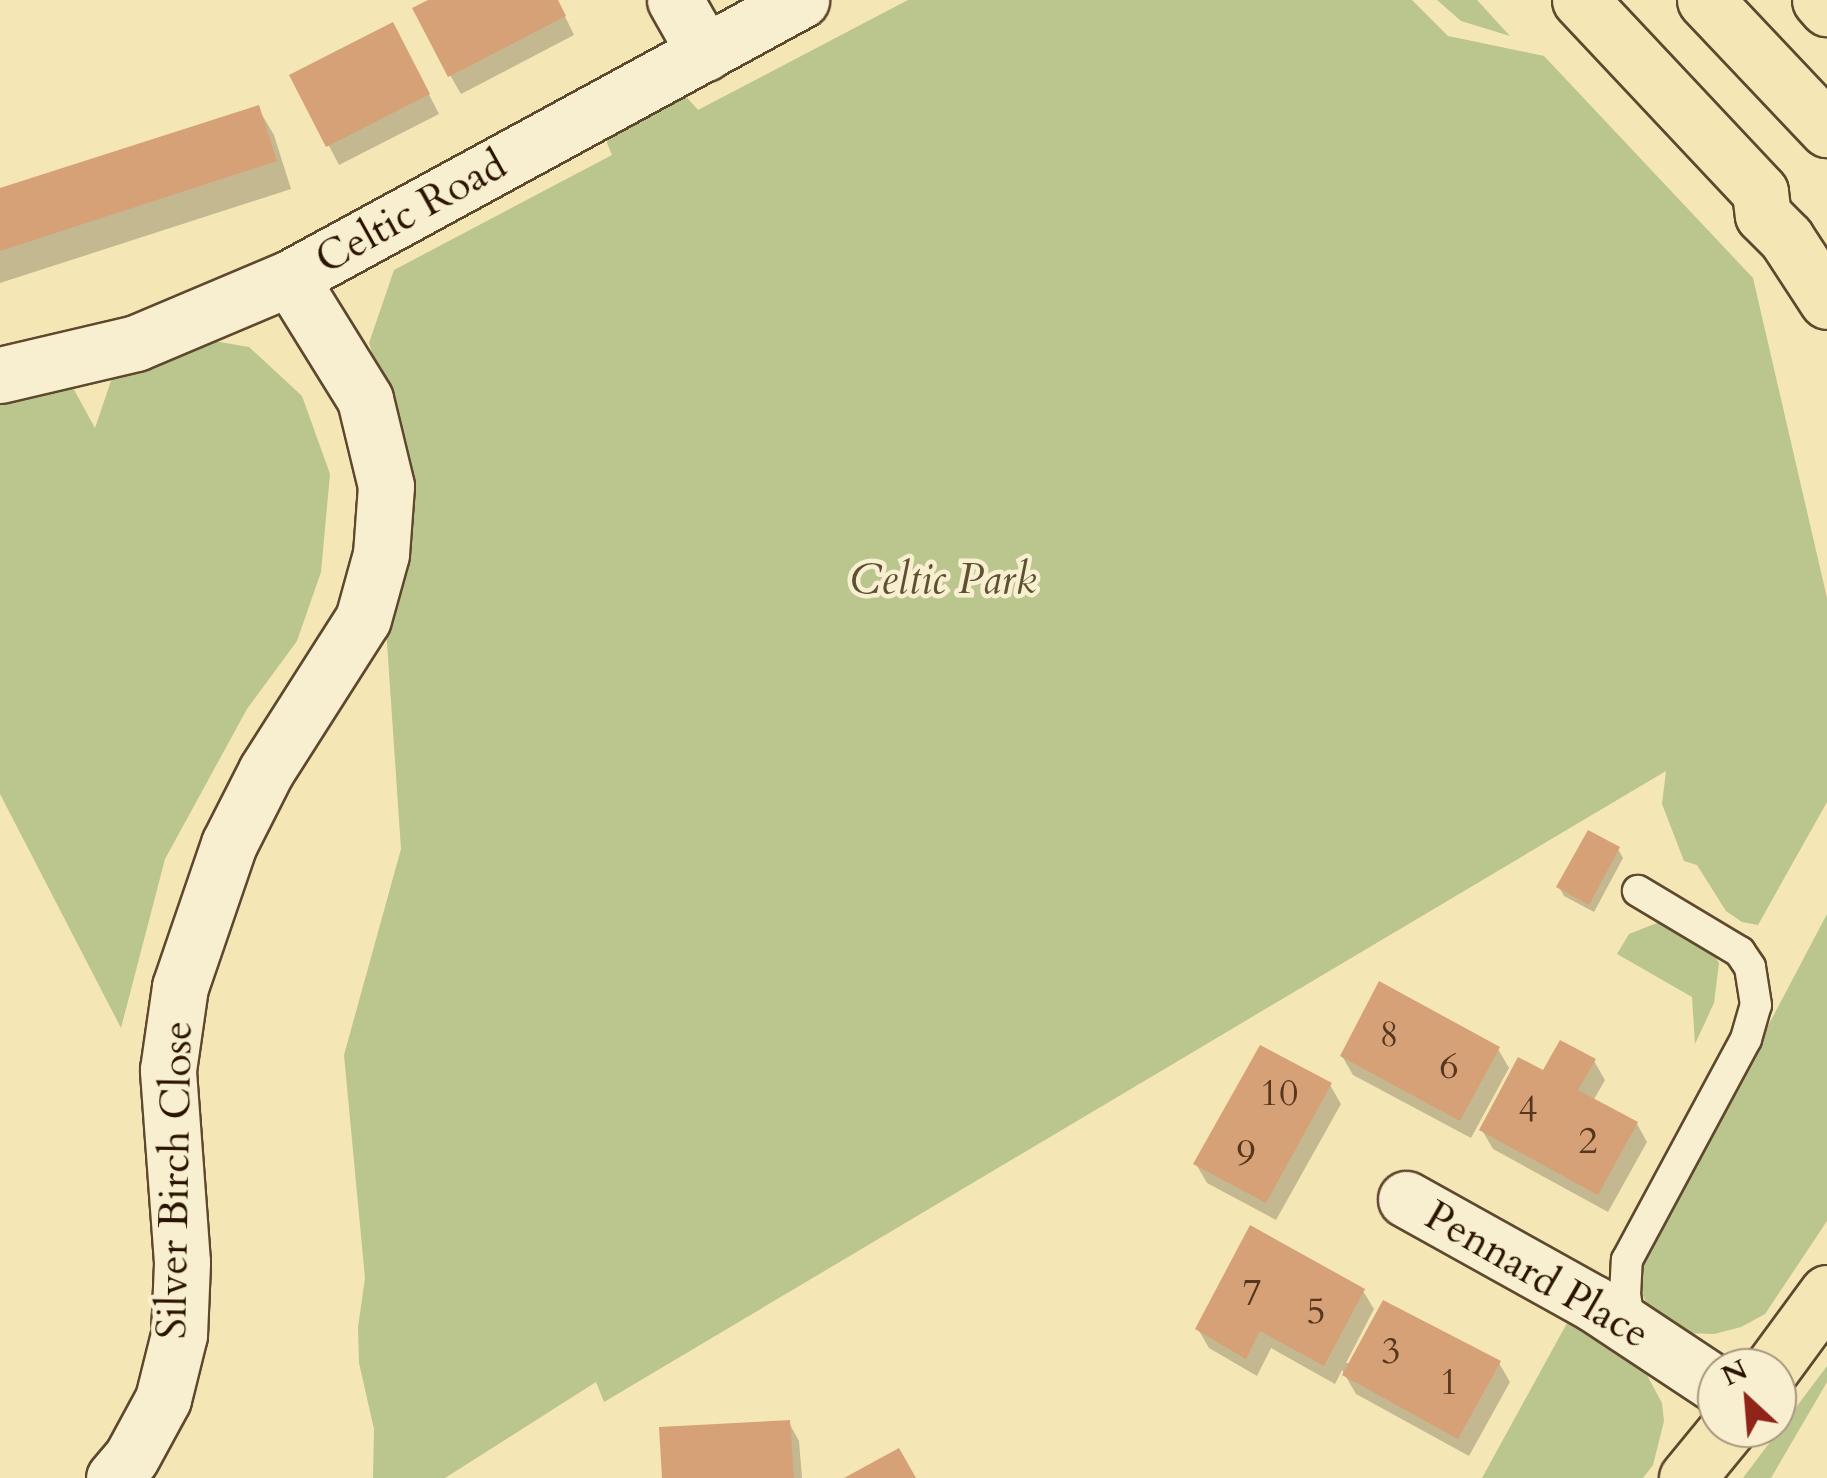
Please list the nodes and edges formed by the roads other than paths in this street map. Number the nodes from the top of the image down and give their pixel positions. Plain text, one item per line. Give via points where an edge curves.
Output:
1 (676, 0) edge
2 (801, 0) edge
3 (1580, 0) edge
4 (1705, 0) edge
5 (1820, 0) edge
6 (1827, 8) edge
7 (705, 53) junction
8 (1827, 129) edge
9 (1760, 192) junction
10 (1827, 243) edge
11 (290, 278) junction
12 (1827, 301) edge
13 (0, 374) edge
14 (1638, 891) dead end
15 (1406, 1199) dead end
16 (1825, 1288) edge
17 (1630, 1326) junction
18 (1785, 1348) edge
19 (1697, 1371) edge
20 (1712, 1448) edge
21 (114, 1478) edge
22 (1688, 1478) edge

1 - 7 street
2 - 7 street, Celtic Road
3 - 9 main road
4 - 8 main road
5 - 6 main road
7 - 11 street, Celtic Road
9 - 10 main road via 1784,195
9 - 12 main road via 1763,215
11 - 13 street, Celtic Road via 136,343
11 - 21 street, Silver Birch Close via 365,399 386,486 381,554 364,619 266,771 229,844 180,987 168,1070 182,1262 178,1334 163,1399
14 - 17 lane via 1740,952 1750,967 1756,1004 1746,1039 1627,1260
15 - 17 street, Pennard Place
16 - 18 main road
17 - 19 street, Pennard Place
20 - 22 main road

